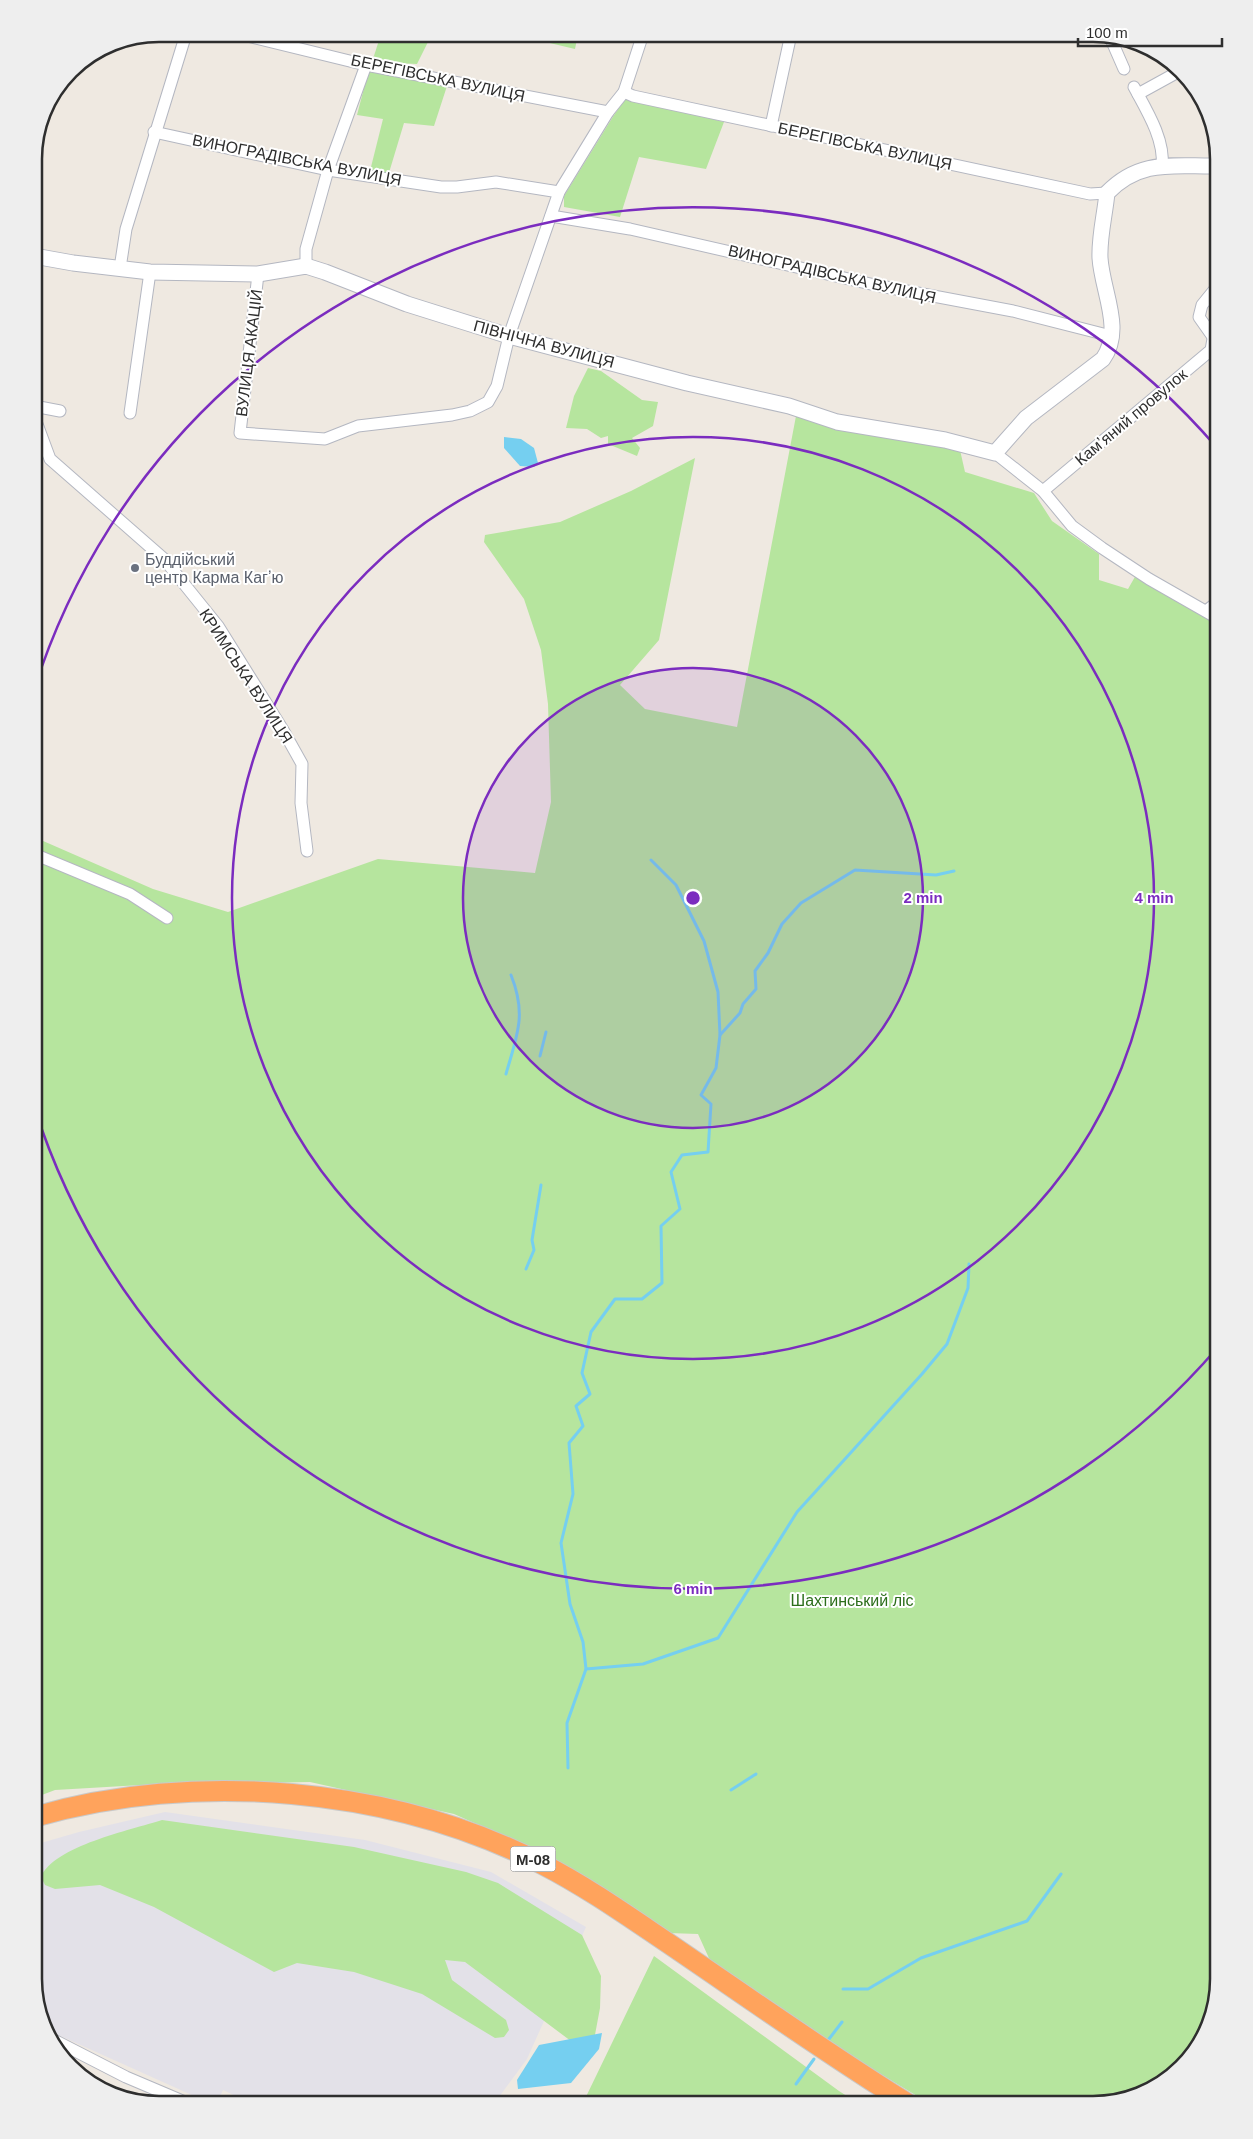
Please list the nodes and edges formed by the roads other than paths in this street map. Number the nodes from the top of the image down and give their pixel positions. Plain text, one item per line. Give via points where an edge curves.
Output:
1 (183, 43) edge
2 (276, 43) edge
3 (640, 43) edge
4 (789, 43) edge
5 (1113, 45) edge
6 (366, 65) junction
7 (1124, 69) dead end
8 (1174, 74) edge
9 (624, 92) junction
10 (608, 112) junction
11 (771, 126) junction
12 (154, 132) junction
13 (1162, 166) junction
14 (1210, 166) edge
15 (328, 170) junction
16 (559, 192) junction
17 (1107, 193) junction
18 (552, 216) junction
19 (43, 257) edge
20 (306, 266) junction
21 (120, 268) junction
22 (150, 272) junction
23 (258, 274) junction
24 (1210, 295) edge
25 (1210, 334) edge
26 (509, 336) junction
27 (1111, 336) junction
28 (1210, 351) edge
29 (43, 408) edge
30 (60, 411) dead end
31 (130, 413) dead end
32 (43, 440) edge
33 (995, 453) junction
34 (1043, 490) junction
35 (1210, 608) edge
36 (1206, 611) junction
37 (1210, 613) edge
38 (307, 851) dead end
39 (43, 858) edge
40 (167, 918) dead end
41 (42, 1815) edge
42 (61, 2044) edge
43 (171, 2096) edge
44 (896, 2096) edge

1 - 12 street
2 - 6 street, БЕРЕГІВСЬКА ВУЛИЦЯ
3 - 9 street
4 - 11 street
5 - 7 street
6 - 10 street, БЕРЕГІВСЬКА ВУЛИЦЯ
6 - 15 street
8 - 13 street via 1136,91 1157,134
9 - 10 street
9 - 11 street, БЕРЕГІВСЬКА ВУЛИЦЯ
10 - 16 street
11 - 17 street, БЕРЕГІВСЬКА ВУЛИЦЯ via 1090,194
12 - 15 street, ВИНОГРАДІВСЬКА ВУЛИЦЯ
12 - 21 street via 126,229
13 - 14 street
13 - 17 street via 1141,170 1122,179
15 - 16 street, ВИНОГРАДІВСЬКА ВУЛИЦЯ via 440,186 496,182
15 - 20 street via 306,249
16 - 18 street
17 - 27 street via 1100,260 1112,318
18 - 26 street
18 - 27 street, ВИНОГРАДІВСЬКА ВУЛИЦЯ via 630,229 875,285 1013,311
19 - 21 street, ПІВНІЧНА ВУЛИЦЯ
20 - 23 street, ПІВНІЧНА ВУЛИЦЯ
20 - 26 street, ПІВНІЧНА ВУЛИЦЯ via 407,304
21 - 22 street, ПІВНІЧНА ВУЛИЦЯ
22 - 23 street, ПІВНІЧНА ВУЛИЦЯ
22 - 31 street
23 - 26 street, ВУЛИЦЯ АКАЦІЙ via 240,433 324,439 358,426 470,411 488,402 497,386
24 - 25 street via 1200,312 1201,322
26 - 33 street, ПІВНІЧНА ВУЛИЦЯ via 789,406 837,422 945,440
27 - 33 street via 1103,359 1026,418
28 - 34 street, Камʼяний провулок
29 - 30 street
32 - 38 street, КРИМСЬКА ВУЛИЦЯ via 50,459 164,559 218,626 302,764 301,803
33 - 34 street, ПІВНІЧНА ВУЛИЦЯ
34 - 36 street, ПІВНІЧНА ВУЛИЦЯ via 1072,526 1149,579
35 - 36 street
36 - 37 street, ПІВНІЧНА ВУЛИЦЯ
39 - 40 street via 130,894
41 - 44 highway, М-08 via 140,1796 245,1792 328,1798 455,1827 534,1860 596,1895
42 - 43 street

